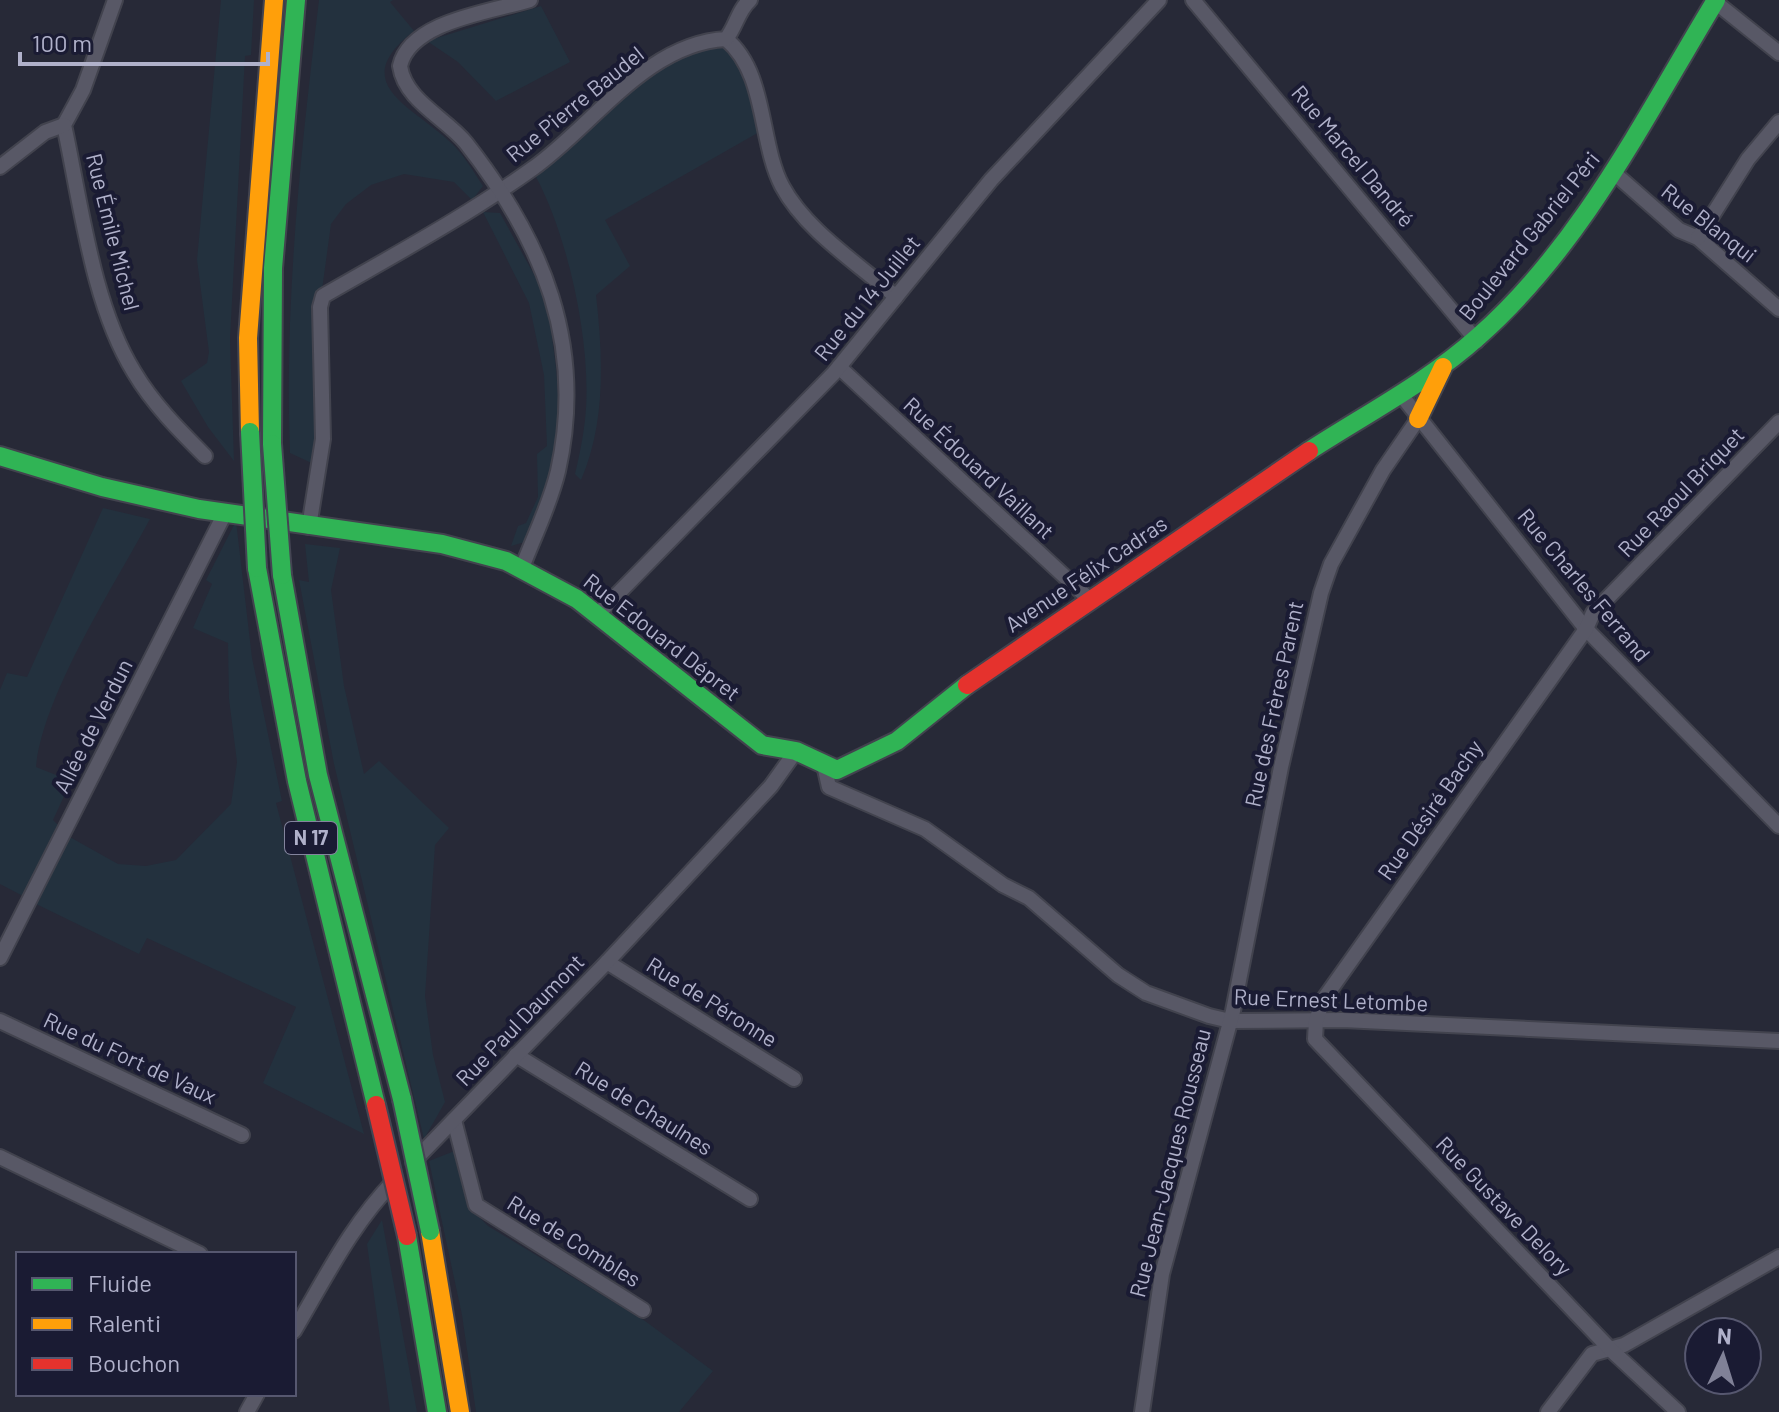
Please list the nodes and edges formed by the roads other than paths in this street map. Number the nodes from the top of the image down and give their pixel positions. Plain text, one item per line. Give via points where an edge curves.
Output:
1 (115, 0) edge
2 (274, 0) edge
3 (296, 0) edge
4 (530, 0) edge
5 (1159, 0) edge
6 (1193, 0) edge
7 (1714, 0) edge
8 (744, 2) edge
9 (726, 39) junction
10 (1779, 53) edge
11 (1779, 122) edge
12 (64, 125) junction
13 (0, 167) edge
14 (1613, 172) junction
15 (498, 191) junction
16 (1698, 238) junction
17 (896, 297) junction
18 (1779, 309) edge
19 (1477, 341) junction
20 (839, 367) junction
21 (1443, 367) junction
22 (1402, 396) junction
23 (1418, 419) junction
24 (1779, 422) edge
25 (0, 456) edge
26 (205, 456) dead end
27 (225, 513) junction
28 (309, 527) junction
29 (522, 568) junction
30 (1090, 600) junction
31 (598, 614) junction
32 (1586, 629) junction
33 (796, 751) junction
34 (824, 765) junction
35 (1779, 826) edge
36 (0, 958) edge
37 (607, 962) junction
38 (0, 1021) edge
39 (1230, 1021) junction
40 (1316, 1021) junction
41 (1779, 1041) edge
42 (516, 1055) junction
43 (794, 1079) dead end
44 (454, 1120) junction
45 (242, 1135) dead end
46 (0, 1157) edge
47 (750, 1199) dead end
48 (196, 1252) edge
49 (1779, 1257) edge
50 (296, 1300) edge
51 (309, 1306) junction
52 (643, 1310) dead end
53 (296, 1328) edge
54 (1610, 1349) junction
55 (437, 1412) edge
56 (460, 1412) edge
57 (1142, 1412) edge
58 (1548, 1412) edge
59 (1678, 1412) edge

1 - 12 street via 83,90
2 - 55 main road, N 17, bridge via 248,338 257,568 297,781 407,1236
3 - 56 main road, N 17, bridge via 273,268 272,444 282,575 318,775 402,1099
4 - 15 street via 423,31 402,58 402,77 410,91 465,141
5 - 17 street, Rue du 14 Juillet via 1040,124
6 - 19 street, Rue Marcel Dandré
7 - 10 street
7 - 14 main road, Boulevard Gabriel Péri
8 - 9 street
9 - 15 street, Rue Pierre Baudel via 704,40 670,56 542,162
9 - 17 street via 742,58 772,159 792,203
11 - 16 street via 1748,159
12 - 13 street via 45,132
12 - 26 street, Rue Émile Michel via 103,299 133,371 166,417
14 - 16 street, Rue Blanqui via 1679,230
14 - 19 main road, Boulevard Gabriel Péri
15 - 28 street, Rue Pierre Baudel via 323,296 323,439
15 - 29 street via 528,235 563,332 565,418 558,471
16 - 18 street, Rue Blanqui
17 - 20 street, Rue du 14 Juillet
19 - 21 main road, Boulevard Gabriel Péri
20 - 30 street, Rue Édouard Vaillant
20 - 31 street, Rue du 14 Juillet
21 - 22 main road, Boulevard Gabriel Péri
21 - 23 main road
22 - 23 street, Rue Charles Ferrand
22 - 30 main road, Avenue Félix Cadras via 1316,446
23 - 32 street, Rue Charles Ferrand
23 - 39 street, Rue des Frères Parent via 1383,470 1331,564 1321,593
24 - 32 street, Rue Raoul Briquet via 1593,613
25 - 27 main road, Rue Edouard Dépret via 102,487
27 - 28 main road, Rue Edouard Dépret
27 - 36 street, Allée de Verdun
28 - 29 main road, Rue Edouard Dépret via 468,549
29 - 31 main road, Rue Edouard Dépret
30 - 34 main road, Avenue Félix Cadras via 984,672 880,753 837,770
31 - 33 main road, Rue Edouard Dépret via 762,745
32 - 35 street, Rue Charles Ferrand
32 - 40 street, Rue Désiré Bachy via 1332,987
33 - 34 main road
33 - 37 street, Rue Paul Daumont via 771,786
34 - 39 street, Rue Ernest Letombe via 829,787 925,829 1029,898 1083,947 1146,993
37 - 42 street, Rue Paul Daumont
37 - 43 street, Rue de Péronne
38 - 45 street, Rue du Fort de Vaux
39 - 40 street, Rue Ernest Letombe
39 - 57 street, Rue Jean-Jacques Rousseau via 1162,1274
40 - 41 street, Rue Ernest Letombe
40 - 54 street, Rue Gustave Delory via 1315,1039
42 - 44 street, Rue Paul Daumont
42 - 47 street, Rue de Chaulnes
44 - 51 street, Rue Paul Daumont via 366,1210
44 - 52 street, Rue de Combles via 476,1205
46 - 48 street
49 - 54 street
50 - 51 street
51 - 53 street, Rue Paul Daumont
54 - 58 street via 1592,1354
54 - 59 street, Rue Gustave Delory

